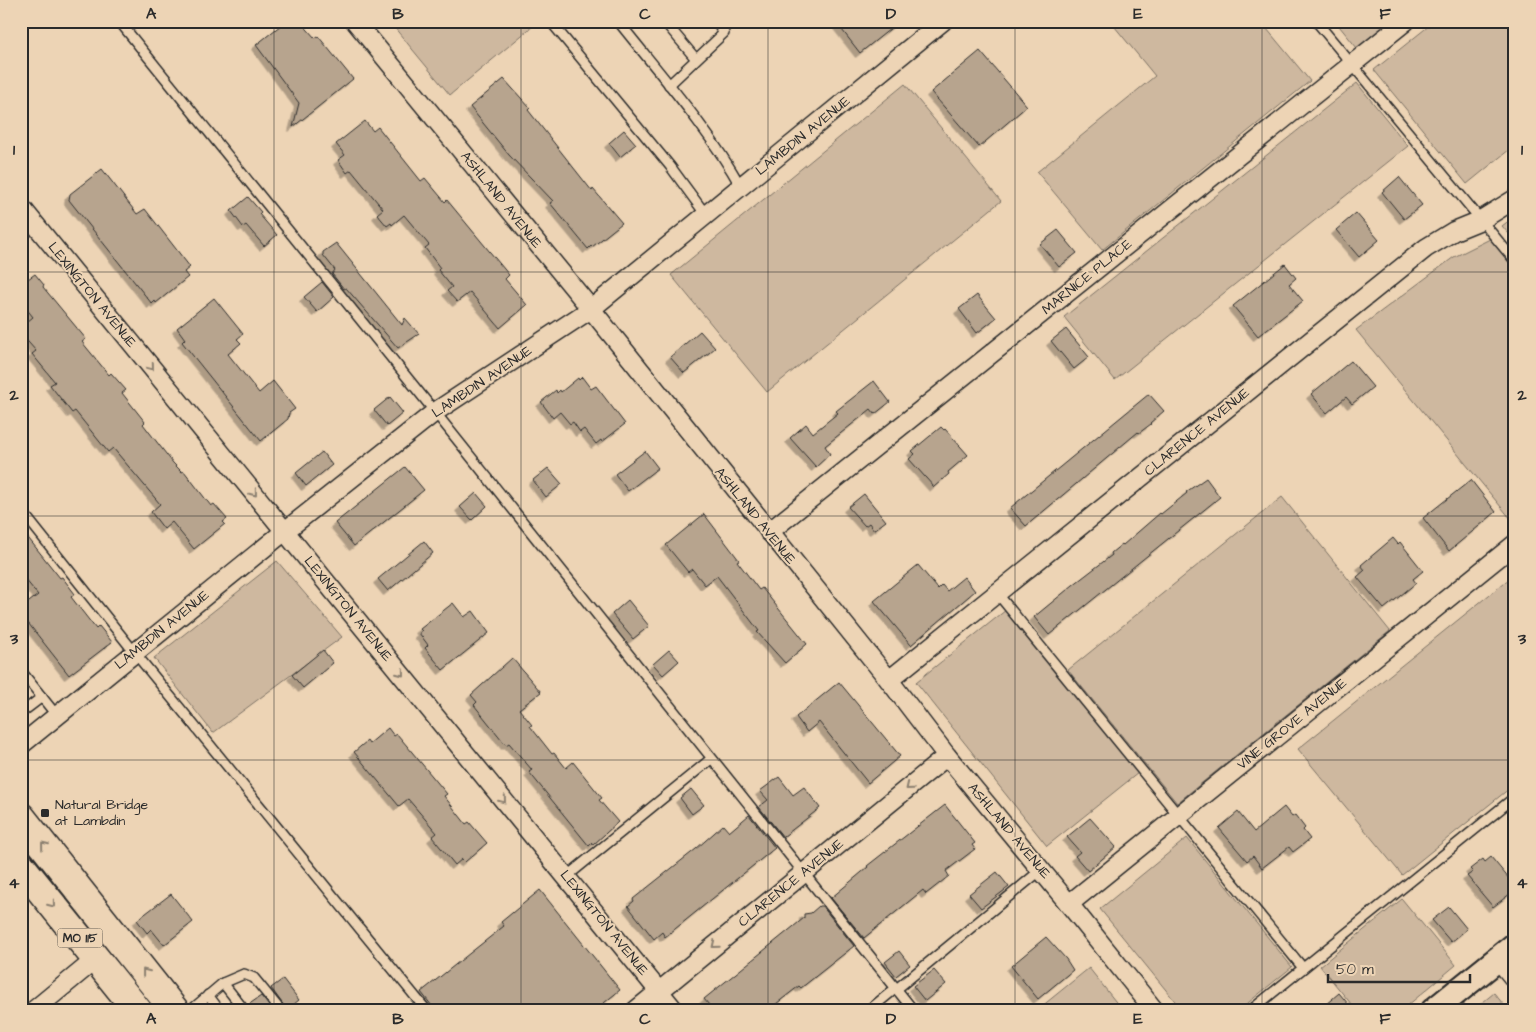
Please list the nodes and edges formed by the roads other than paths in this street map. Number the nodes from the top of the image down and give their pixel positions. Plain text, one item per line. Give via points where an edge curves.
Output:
1 (119, 21) edge
2 (355, 21) edge
3 (618, 21) edge
4 (664, 21) edge
5 (714, 21) edge
6 (943, 21) edge
7 (1316, 21) edge
8 (1406, 21) edge
9 (551, 22) edge
10 (696, 59) junction
11 (1352, 65) junction
12 (669, 85) junction
13 (741, 186) junction
14 (1515, 199) edge
15 (21, 207) edge
16 (706, 215) junction
17 (1481, 220) junction
18 (1515, 261) edge
19 (590, 309) junction
20 (435, 412) junction
21 (21, 510) edge
22 (285, 531) junction
23 (769, 532) junction
24 (1515, 544) edge
25 (997, 593) junction
26 (135, 652) junction
27 (21, 671) edge
28 (888, 680) junction
29 (42, 697) junction
30 (21, 713) edge
31 (57, 716) junction
32 (21, 745) edge
33 (947, 756) junction
34 (711, 758) junction
35 (1515, 796) edge
36 (1178, 816) junction
37 (21, 818) edge
38 (21, 866) edge
39 (1042, 870) junction
40 (803, 874) junction
41 (566, 877) junction
42 (1069, 904) junction
43 (1506, 952) edge
44 (96, 959) junction
45 (1303, 968) junction
46 (1515, 980) edge
47 (223, 983) junction
48 (896, 988) junction
49 (659, 991) junction
50 (208, 995) junction
51 (33, 1011) edge
52 (138, 1011) edge
53 (175, 1011) edge
54 (190, 1011) edge
55 (220, 1011) edge
56 (245, 1011) edge
57 (281, 1011) edge
58 (427, 1011) edge
59 (634, 1011) edge
60 (674, 1011) edge
61 (868, 1011) edge
62 (914, 1011) edge
63 (1155, 1011) edge
64 (1250, 1011) edge
65 (1433, 1011) edge

1 - 20 lane
2 - 19 street, ASHLAND AVENUE
3 - 12 lane
4 - 10 lane
5 - 10 lane via 724,33
6 - 13 street, LAMBDIN AVENUE
7 - 11 lane
8 - 11 street, MARNICE PLACE
9 - 16 lane via 670,166
10 - 12 lane
11 - 17 lane
11 - 23 street, MARNICE PLACE
12 - 13 lane via 732,169
13 - 16 street, LAMBDIN AVENUE
14 - 17 street, CLARENCE AVENUE
15 -> 22 street, LEXINGTON AVENUE
16 - 19 street, LAMBDIN AVENUE
17 - 18 lane
17 - 25 street, CLARENCE AVENUE via 1426,248
19 - 20 street, LAMBDIN AVENUE
19 - 23 street, ASHLAND AVENUE
20 - 22 street, LAMBDIN AVENUE
20 - 34 lane
21 - 26 lane
22 - 26 street, LAMBDIN AVENUE
22 -> 41 street, LEXINGTON AVENUE
23 - 28 street, ASHLAND AVENUE
24 - 36 street, VINE GROVE AVENUE
25 - 28 street, CLARENCE AVENUE
25 - 36 lane
26 - 31 street, LAMBDIN AVENUE
26 - 58 lane
27 - 29 lane
28 - 33 street, ASHLAND AVENUE
29 - 30 lane
29 - 31 lane
31 - 32 street, LAMBDIN AVENUE
33 - 39 street, ASHLAND AVENUE
33 -> 40 street, CLARENCE AVENUE
34 - 40 lane
34 - 41 lane
35 - 45 lane
36 - 42 street, VINE GROVE AVENUE
36 - 45 lane
53 -> 37 main road
38 -> 44 main road, MO 115
39 - 42 street, ASHLAND AVENUE
39 - 48 lane
40 - 48 lane
40 -> 49 street, CLARENCE AVENUE
41 - 49 street, LEXINGTON AVENUE
42 - 63 street, ASHLAND AVENUE
43 - 46 street
43 - 65 street
44 - 51 street
44 - 52 main road, MO 115
45 - 64 lane
47 - 50 lane
47 - 56 lane
47 - 57 lane via 244,974 254,978
48 - 61 lane
48 - 62 lane
49 - 59 street, CLARENCE AVENUE
49 - 60 street, LEXINGTON AVENUE
50 - 54 lane
50 - 55 lane

